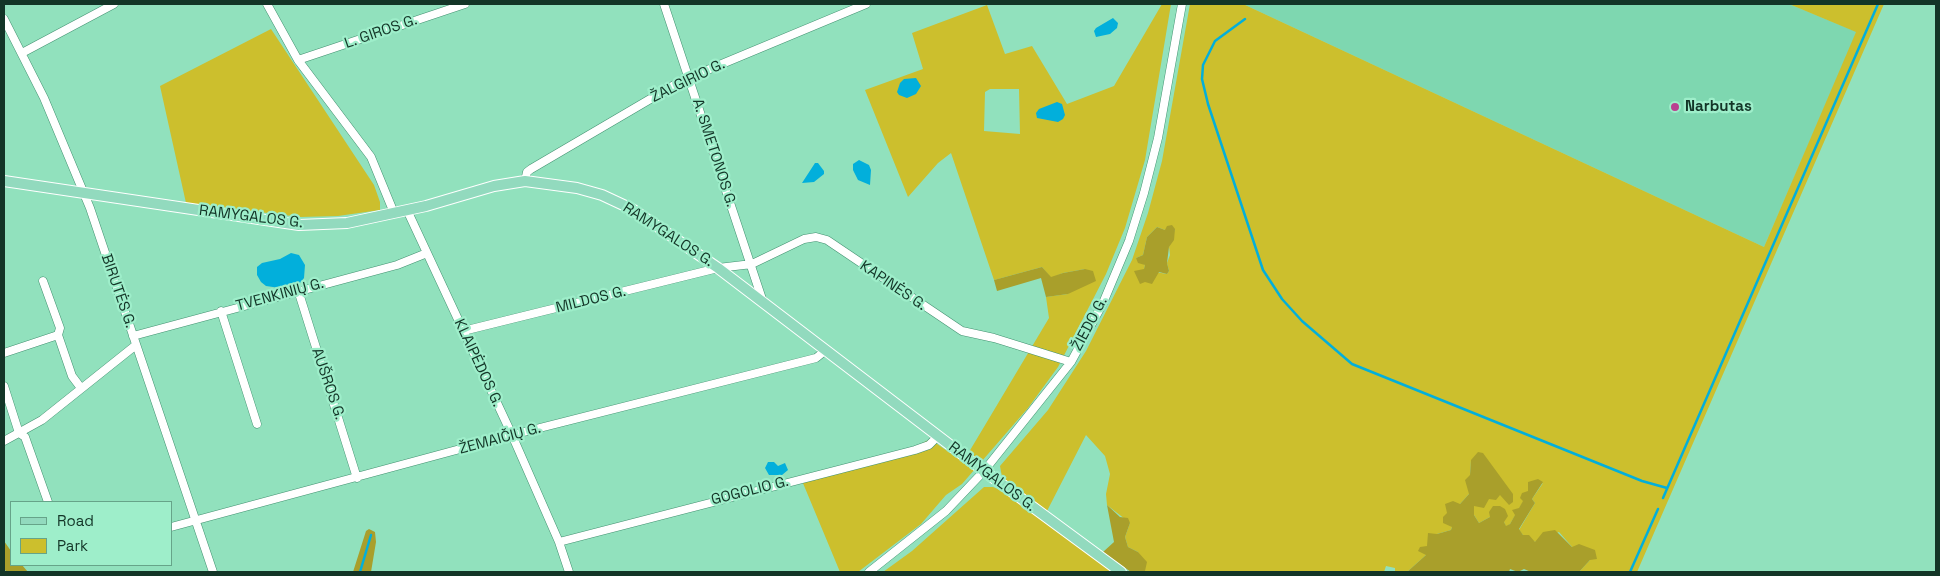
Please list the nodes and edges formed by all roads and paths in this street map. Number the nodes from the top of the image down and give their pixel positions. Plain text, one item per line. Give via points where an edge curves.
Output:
1 (114, 4) edge
2 (267, 4) edge
3 (465, 4) edge
4 (664, 4) edge
5 (866, 4) edge
6 (1182, 4) edge
7 (454, 6) edge
8 (4, 19) edge
9 (22, 53) junction
10 (298, 60) junction
11 (690, 78) junction
12 (4, 181) edge
13 (525, 181) junction
14 (82, 194) junction
15 (408, 210) junction
16 (394, 213) junction
17 (427, 253) junction
18 (752, 264) junction
19 (718, 268) junction
20 (44, 280) dead end
21 (298, 290) junction
22 (763, 302) junction
23 (221, 311) junction
24 (463, 331) junction
25 (58, 335) junction
26 (133, 336) junction
27 (136, 345) junction
28 (826, 350) junction
29 (4, 353) edge
30 (1070, 362) junction
31 (4, 386) edge
32 (81, 388) junction
33 (257, 424) dead end
34 (19, 433) junction
35 (512, 436) junction
36 (938, 436) junction
37 (4, 441) edge
38 (984, 471) junction
39 (357, 478) junction
40 (48, 501) edge
41 (194, 521) junction
42 (172, 527) edge
43 (559, 542) junction
44 (213, 572) edge
45 (569, 572) edge
46 (869, 572) edge
47 (1121, 572) edge

1 - 9 street
2 - 10 street
3 - 7 street, L. GIROS G.
4 - 11 street, A. SMETONOS G.
5 - 11 street, ŽALGIRIO G.
6 - 30 street, ŽIEDO G. via 1158,138 1129,241 1103,303
7 - 10 street, L. GIROS G.
8 - 9 street, BIRUTĖS G.
9 - 14 street, BIRUTĖS G. via 62,139
10 - 16 street via 371,157
11 - 13 street, ŽALGIRIO G. via 531,168
11 - 18 street, A. SMETONOS G.
12 - 14 main road, RAMYGALOS G.
13 - 15 main road, RAMYGALOS G. via 494,186
13 - 19 main road, RAMYGALOS G. via 602,195 632,209
14 - 16 main road, RAMYGALOS G. via 299,225 346,223
14 - 26 street, BIRUTĖS G. via 90,208
15 - 16 main road, RAMYGALOS G.
15 - 17 street, KLAIPĖDOS G.
17 - 21 street, TVENKINIŲ G. via 397,265
17 - 24 street, KLAIPĖDOS G.
18 - 19 street, KAPINĖS G.
18 - 22 street, A. SMETONOS G.
18 - 30 street, KAPINĖS G. via 804,239 828,240 962,331
19 - 22 main road, RAMYGALOS G.
19 - 24 street, MILDOS G.
20 - 25 street via 60,328
21 - 23 street, TVENKINIŲ G.
21 - 39 street, AUŠROS G.
22 - 28 main road, RAMYGALOS G.
23 - 26 street, TVENKINIŲ G.
23 - 33 street
24 - 35 street, KLAIPĖDOS G.
25 - 29 street
25 - 32 street via 72,376
26 - 27 street, BIRUTĖS G.
27 - 32 street
27 - 41 street, BIRUTĖS G.
28 - 35 street, ŽEMAIČIŲ G. via 816,358
28 - 36 main road, RAMYGALOS G.
30 - 38 street, ŽIEDO G.
31 - 34 street
32 - 34 street via 42,420
34 - 37 street
34 - 40 street via 24,437
35 - 39 street, ŽEMAIČIŲ G.
35 - 43 street, KLAIPĖDOS G.
36 - 38 main road, RAMYGALOS G.
36 - 43 street, GOGOLIO G. via 915,450
38 - 46 street, ŽIEDO G. via 946,511
38 - 47 main road, RAMYGALOS G.
39 - 41 street, ŽEMAIČIŲ G.
41 - 42 street, ŽEMAIČIŲ G.
41 - 44 street, BIRUTĖS G.
43 - 45 street, KLAIPĖDOS G.

